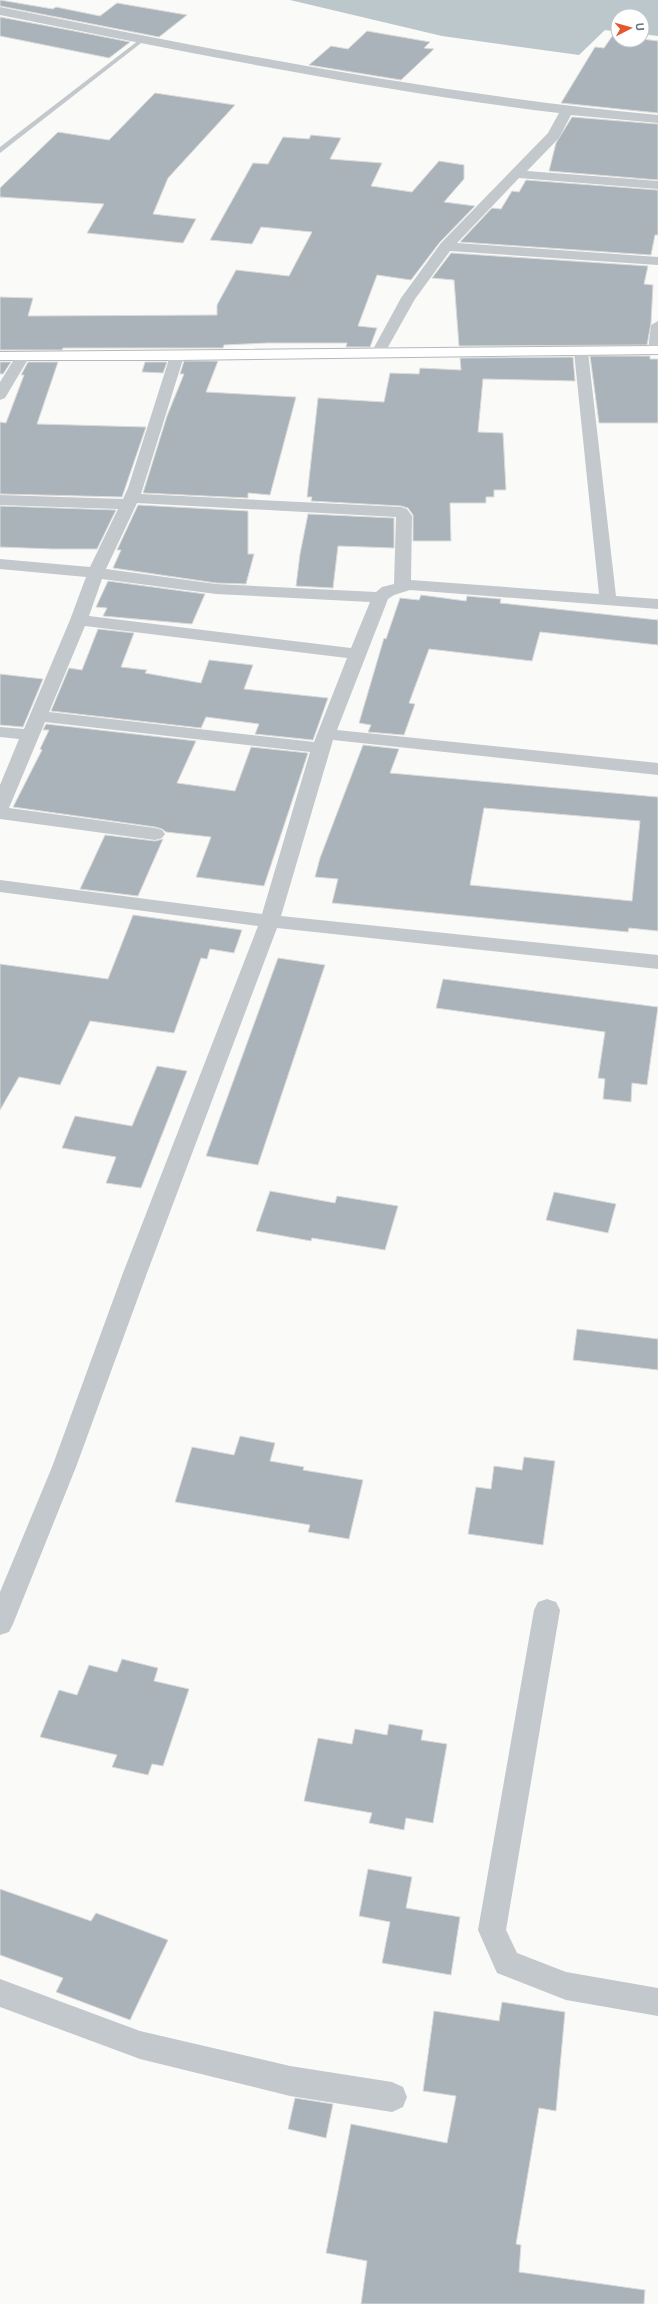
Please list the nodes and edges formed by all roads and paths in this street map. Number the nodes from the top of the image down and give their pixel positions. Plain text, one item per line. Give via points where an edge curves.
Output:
1 (0, 11) edge
2 (143, 39) junction
3 (566, 112) junction
4 (658, 119) edge
5 (0, 151) edge
6 (515, 174) junction
7 (658, 185) edge
8 (446, 246) junction
9 (658, 261) edge
10 (658, 325) edge
11 (656, 350) edge
12 (581, 352) junction
13 (378, 353) junction
14 (0, 356) edge
15 (23, 356) junction
16 (177, 356) junction
17 (0, 395) edge
18 (0, 500) edge
19 (128, 501) junction
20 (0, 564) edge
21 (96, 573) junction
22 (402, 586) junction
23 (380, 597) junction
24 (608, 599) junction
25 (658, 604) edge
26 (79, 620) junction
27 (358, 654) junction
28 (39, 716) junction
29 (0, 732) edge
30 (30, 735) junction
31 (324, 741) junction
32 (658, 769) edge
33 (0, 807) edge
34 (0, 813) edge
35 (155, 834) dead end
36 (0, 886) edge
37 (270, 922) junction
38 (658, 962) edge
39 (547, 1610) dead end
40 (0, 1624) edge
41 (0, 1993) edge
42 (658, 2002) edge
43 (392, 2098) dead end

1 - 2 street
2 - 3 street via 264,64 420,91
2 - 5 lane
3 - 4 street
3 - 6 street via 554,135
6 - 7 street
6 - 8 street
8 - 9 street
8 - 13 street via 408,298
10 - 11 street
11 - 12 highway
12 - 13 highway
12 - 24 street
13 - 16 highway
14 - 15 highway
15 - 16 highway
15 - 17 street
16 - 19 street via 136,488
18 - 19 street
19 - 21 street
19 - 22 street via 401,512 404,516
20 - 21 street
21 - 23 street via 216,589
21 - 26 street
22 - 23 street
22 - 24 street
23 - 27 street
24 - 25 street
26 - 27 street
26 - 28 street
27 - 31 street
28 - 30 street
28 - 31 street
29 - 30 street
30 - 33 street
31 - 32 street
31 - 37 street
34 - 35 street
36 - 37 street
37 - 38 street
37 - 40 street via 135,1273 64,1467
39 - 42 street via 492,1930 507,1963 566,1986
41 - 43 street via 140,2045 290,2081

